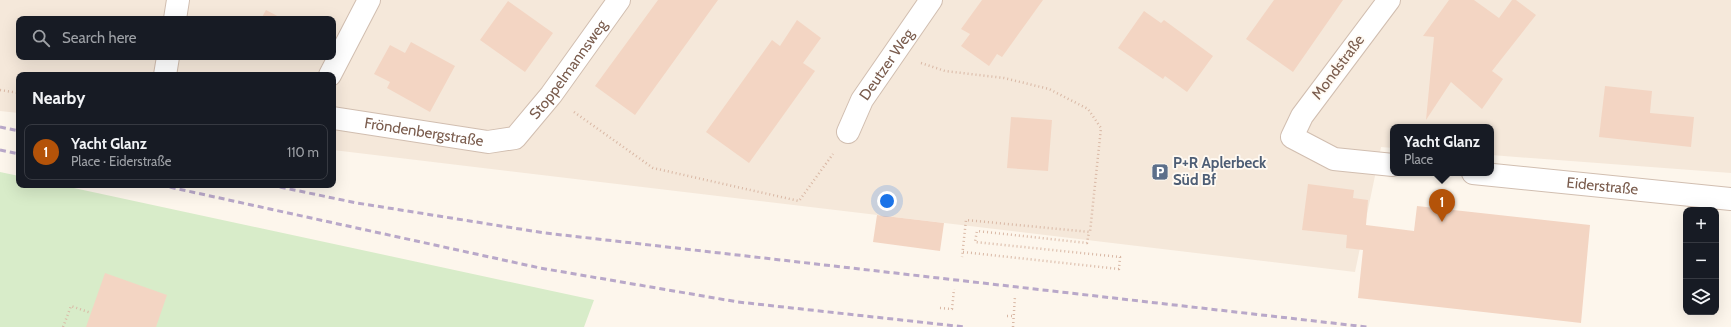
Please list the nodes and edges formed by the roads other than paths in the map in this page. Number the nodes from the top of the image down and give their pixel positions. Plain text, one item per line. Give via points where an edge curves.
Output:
1 (178, 0) edge
2 (368, 0) edge
3 (619, 0) edge
4 (931, 0) edge
5 (1389, 0) edge
6 (175, 16) edge
7 (168, 60) edge
8 (166, 72) edge
9 (332, 72) edge
10 (336, 118) edge
11 (848, 132) road end
12 (515, 138) joint
13 (1390, 165) edge
14 (1494, 175) edge
15 (1731, 199) edge

1 - 6 street
2 - 9 street
3 - 12 street, Stoppelmannsweg via 551,95
4 - 11 street, Deutzer Weg via 862,100
5 - 13 street, Mondstraße via 1302,116 1292,137 1334,159
7 - 8 street
10 - 12 street, Fröndenbergstraße via 488,142
14 - 15 street, Eiderstraße

